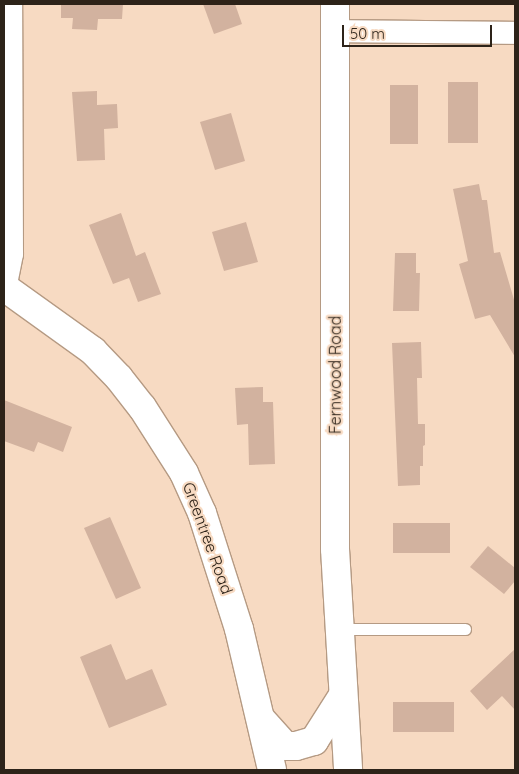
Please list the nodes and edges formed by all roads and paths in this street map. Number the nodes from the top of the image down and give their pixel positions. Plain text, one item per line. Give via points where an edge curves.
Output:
1 (11, 4) edge
2 (334, 4) edge
3 (335, 31) junction
4 (515, 33) edge
5 (4, 289) edge
6 (465, 629) dead end
7 (339, 630) junction
8 (342, 697) junction
9 (260, 717) junction
10 (345, 762) edge
11 (272, 770) edge

1 - 5 street via 12,254
2 - 3 main road, Fernwood Road
3 - 4 street
3 - 7 main road, Fernwood Road via 335,549
5 - 9 main road, Greentree Road via 93,352 119,378 142,406 184,472 221,570
6 - 7 lane
7 - 8 main road, Fernwood Road
8 - 9 main road via 314,741 296,746 285,746
8 - 10 main road, Fernwood Road
9 - 11 main road, Greentree Road

